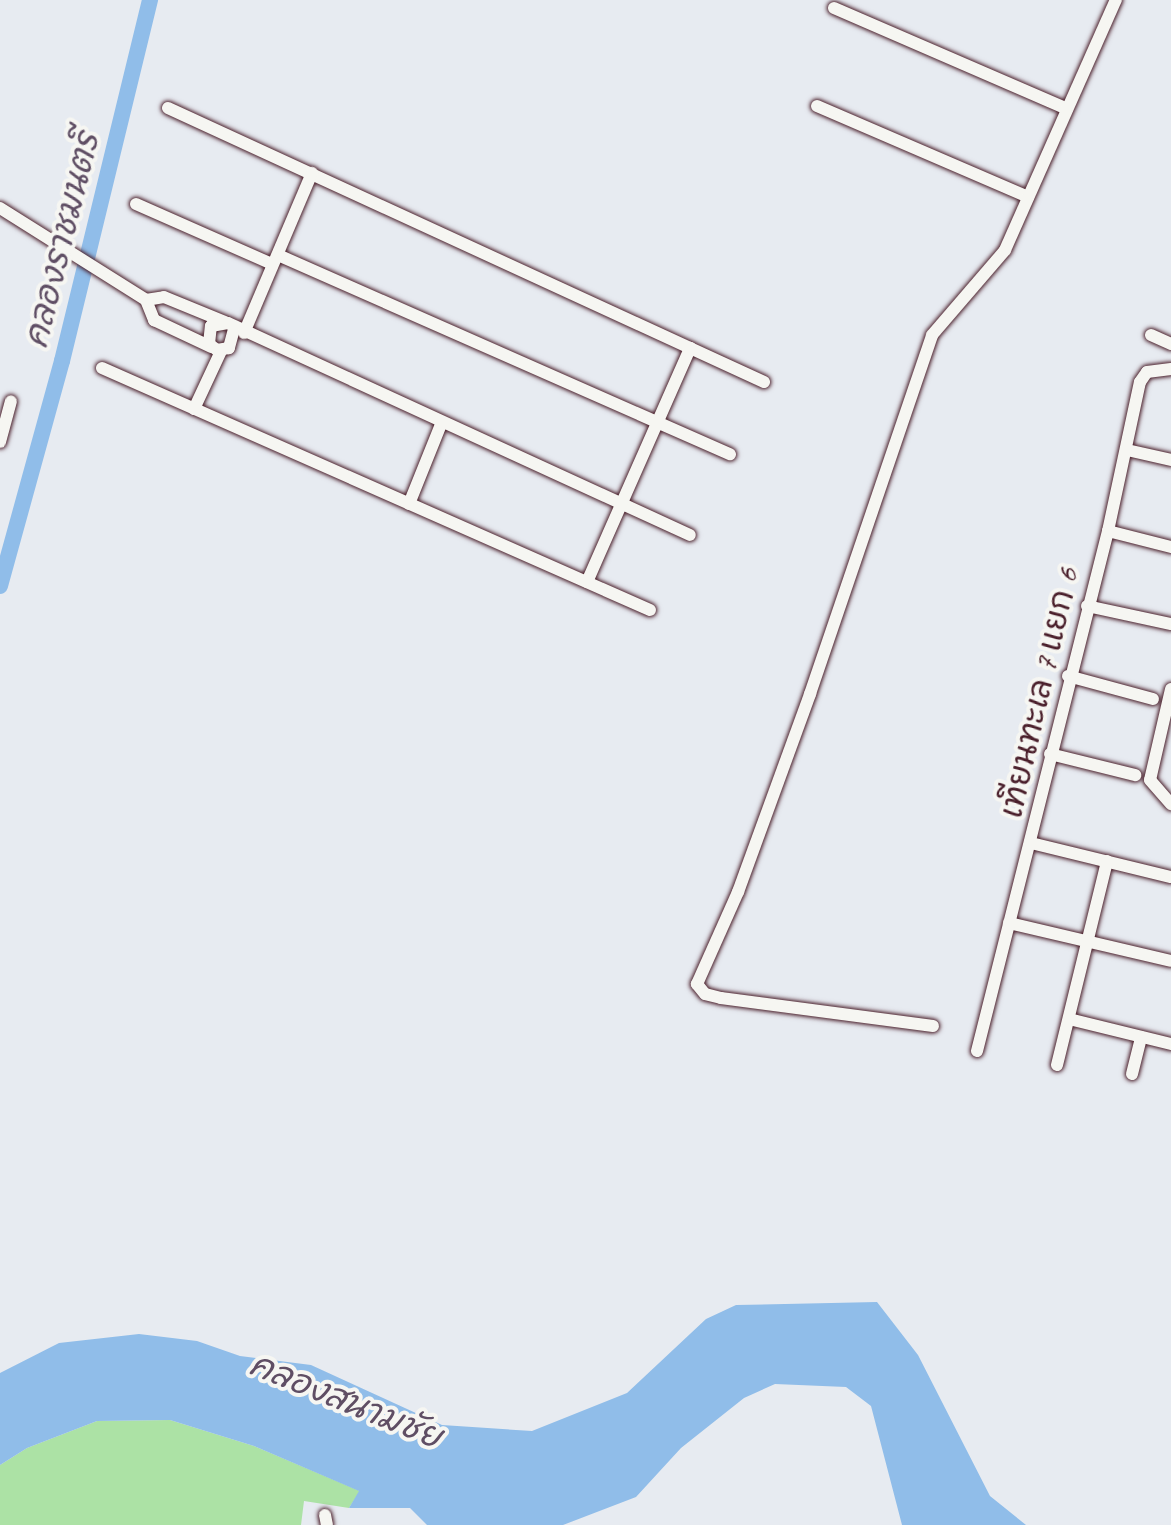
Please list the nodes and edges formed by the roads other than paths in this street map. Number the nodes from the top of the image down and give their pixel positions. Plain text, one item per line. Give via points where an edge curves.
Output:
1 (1116, 0) edge
2 (834, 8) dead end
3 (817, 106) dead end
4 (168, 108) dead end
5 (1067, 109) junction
6 (312, 173) junction
7 (1028, 197) junction
8 (136, 204) dead end
9 (0, 208) edge
10 (275, 260) junction
11 (146, 300) junction
12 (234, 328) junction
13 (1151, 335) dead end
14 (1171, 344) edge
15 (690, 348) junction
16 (217, 349) junction
17 (102, 368) dead end
18 (1171, 369) edge
19 (764, 382) dead end
20 (11, 401) dead end
21 (194, 409) junction
22 (658, 420) junction
23 (442, 422) junction
24 (0, 442) edge
25 (1127, 450) junction
26 (730, 454) dead end
27 (1171, 460) edge
28 (621, 503) junction
29 (409, 504) junction
30 (1108, 531) junction
31 (690, 535) dead end
32 (1171, 547) edge
33 (587, 582) junction
34 (1087, 606) junction
35 (650, 610) dead end
36 (1171, 624) edge
37 (1068, 676) junction
38 (1171, 689) edge
39 (1153, 699) dead end
40 (1050, 754) junction
41 (1135, 775) dead end
42 (1171, 804) edge
43 (1031, 843) junction
44 (1107, 861) junction
45 (1171, 877) edge
46 (1009, 923) junction
47 (1090, 942) junction
48 (1171, 961) edge
49 (1069, 1019) junction
50 (933, 1026) dead end
51 (1141, 1037) junction
52 (1171, 1044) edge
53 (977, 1051) dead end
54 (1057, 1065) dead end
55 (1132, 1074) dead end

1 - 5 street
2 - 5 street
3 - 7 street
4 - 6 street
5 - 7 street
6 - 10 street
6 - 15 street
7 - 50 street via 999,258 932,335 807,702 738,892 697,984 705,994 721,998
8 - 10 street
9 - 11 street
10 - 12 street
10 - 22 street
11 - 12 street via 164,297
11 - 16 street via 154,320
12 - 16 street via 232,345
12 - 16 street via 208,330
12 - 23 street
13 - 14 street
15 - 19 street
15 - 22 street
16 - 21 street
17 - 21 street
18 - 25 street, เทียนทะเล 7 แยก 6 via 1142,376
20 - 24 street
21 - 29 street
22 - 26 street
22 - 28 street
23 - 28 street
23 - 29 street
25 - 27 street
25 - 30 street, เทียนทะเล 7 แยก 6
28 - 31 street
28 - 33 street
29 - 33 street
30 - 32 street
30 - 34 street, เทียนทะเล 7 แยก 6
33 - 35 street
34 - 36 street
34 - 37 street, เทียนทะเล 7 แยก 6
37 - 39 street
37 - 40 street, เทียนทะเล 7 แยก 6
38 - 42 street via 1150,780
40 - 41 street
40 - 43 street, เทียนทะเล 7 แยก 6
43 - 44 street
43 - 46 street, เทียนทะเล 7 แยก 6
44 - 45 street
44 - 47 street
46 - 47 street
46 - 53 street, เทียนทะเล 7 แยก 6
47 - 48 street
47 - 49 street
49 - 51 street
49 - 54 street
51 - 52 street
51 - 55 street

